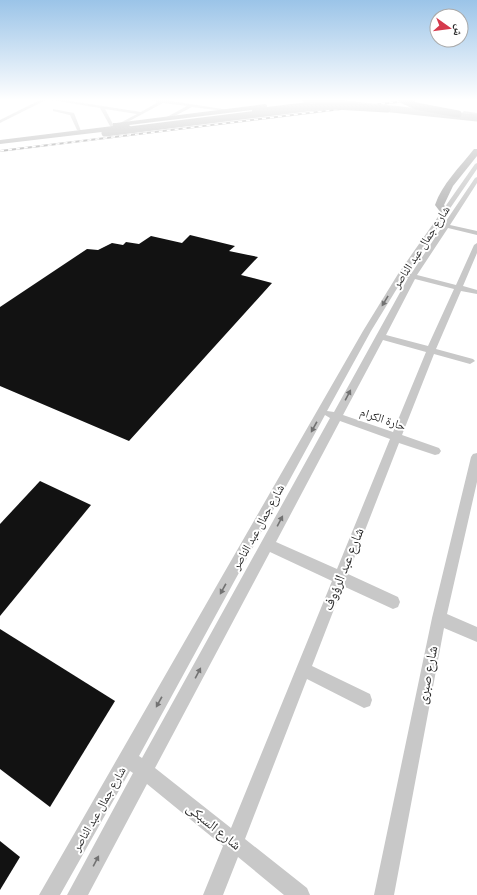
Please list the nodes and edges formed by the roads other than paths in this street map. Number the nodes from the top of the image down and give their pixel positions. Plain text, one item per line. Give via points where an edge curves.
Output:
1 (477, 151) edge
2 (477, 165) edge
3 (471, 186) edge
4 (444, 211) junction
5 (441, 225) junction
6 (477, 233) edge
7 (477, 245) edge
8 (407, 275) junction
9 (458, 288) junction
10 (477, 292) edge
11 (380, 336) junction
12 (431, 350) junction
13 (470, 361) dead end
14 (322, 412) junction
15 (336, 416) junction
16 (396, 437) junction
17 (435, 451) dead end
18 (477, 457) edge
19 (267, 544) junction
20 (339, 577) junction
21 (393, 602) dead end
22 (438, 618) junction
23 (477, 635) edge
24 (303, 669) junction
25 (364, 700) dead end
26 (128, 758) junction
27 (145, 770) junction
28 (234, 842) junction
29 (49, 895) edge
30 (77, 895) edge
31 (213, 895) edge
32 (300, 895) edge
33 (384, 895) edge

1 - 4 main road via 447,188 439,205
2 - 3 street, شارع جمال عبد الناصر
3 - 4 street, شارع جمال عبد الناصر
3 - 5 street, شارع جمال عبد الناصر
4 - 5 street, شارع جمال عبد الناصر
5 - 6 street
5 - 8 street, شارع جمال عبد الناصر
7 - 9 street, شارع عبد الرؤوف
8 - 9 street
8 - 11 street, شارع جمال عبد الناصر
8 -> 14 street, شارع جمال عبد الناصر
9 - 10 street
9 - 12 street, شارع عبد الرؤوف
11 - 12 street
15 -> 11 street, شارع جمال عبد الناصر
12 - 13 street
12 - 16 street, شارع عبد الرؤوف
14 - 15 street, حارة الكرام
14 -> 26 street, شارع جمال عبد الناصر
15 - 16 street, حارة الكرام
19 -> 15 street, شارع جمال عبد الناصر
16 - 17 street, حارة الكرام
16 - 20 street, شارع عبد الرؤوف
18 - 22 street, شارع صبرى
19 - 20 street
27 -> 19 street, شارع جمال عبد الناصر
20 - 21 street
20 - 24 street, شارع عبد الرؤوف
22 - 23 street
22 - 33 street, شارع صبرى
24 - 25 street
24 - 28 street, شارع عبد الرؤوف
26 - 27 street, شارع السبكى
26 - 29 street, شارع جمال عبد الناصر
27 - 28 street, شارع السبكى
30 -> 27 street, شارع جمال عبد الناصر
28 - 31 street, شارع عبد الرؤوف
28 - 32 street, شارع السبكى

